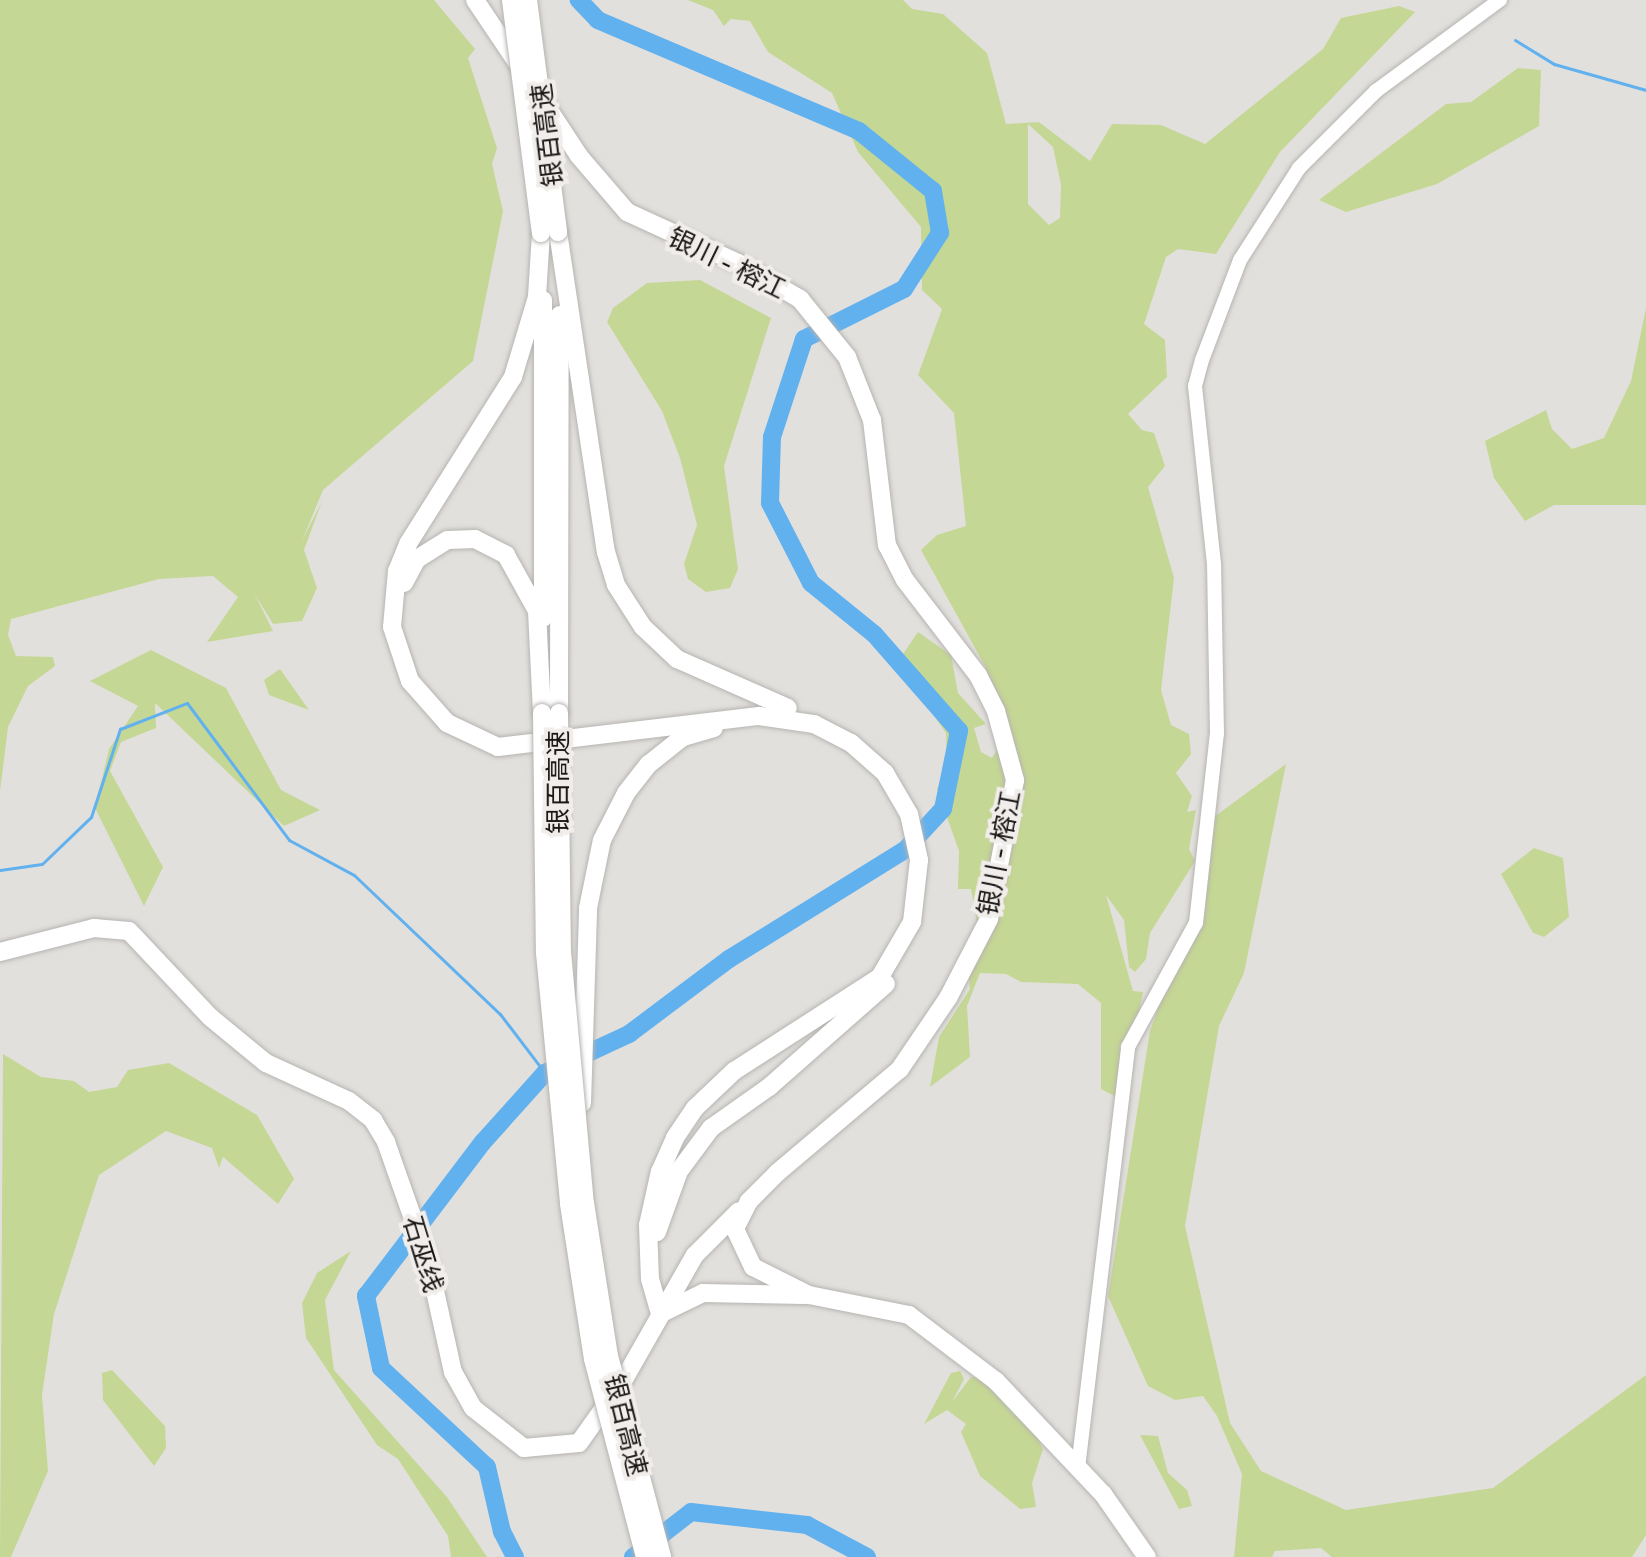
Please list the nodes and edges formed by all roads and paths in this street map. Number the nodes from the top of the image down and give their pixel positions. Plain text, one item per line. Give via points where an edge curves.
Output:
1 (475, 0) edge
2 (511, 0) edge
3 (528, 0) edge
4 (1500, 0) edge
5 (550, 233) junction
6 (788, 708) junction
7 (550, 713) junction
8 (759, 716) junction
9 (898, 784) junction
10 (924, 860) junction
11 (0, 952) edge
12 (580, 1151) junction
13 (749, 1201) junction
14 (809, 1295) junction
15 (660, 1314) junction
16 (1078, 1468) junction
17 (645, 1557) edge
18 (662, 1557) edge
19 (1147, 1557) edge

1 - 13 highway, 银川 - 榕江 via 579,156 627,212 738,263 800,299 847,357 872,420 887,545 905,580 978,675 996,711 1015,780 989,919 948,998 900,1069
2 - 5 highway, 银百高速, bridge
3 - 5 highway, 银百高速, bridge
4 - 16 street via 1376,91 1299,168 1240,260 1202,360 1195,386 1214,564 1217,734 1196,923 1128,1047
5 - 6 highway via 616,585 643,627 677,659
5 - 7 highway, 银百高速
5 - 8 highway via 513,377 408,544 397,571 391,613 404,668 437,714 459,731 498,747
6 - 7 highway via 657,716 499,738 476,729 434,698 407,652 403,586 406,573 423,553 448,540 475,539 513,561 537,611
6 - 9 highway via 857,735
7 - 12 highway, 银百高速, bridge via 561,937
7 - 17 highway, 银百高速, bridge via 545,953 569,1204 593,1359
8 - 9 highway via 801,720 839,735
8 - 12 highway, bridge via 683,737 662,751 637,778 609,824 589,900
9 - 10 highway via 918,811
10 - 15 highway via 925,909 897,970 769,1087 711,1128 671,1187 655,1250
10 - 15 highway via 912,922 880,977 749,1061 695,1108 660,1171 648,1243
11 - 15 highway, 石巫线 via 94,928 129,931 210,1017 266,1063 349,1101 373,1120 386,1142 429,1264 453,1372 473,1408 524,1448 579,1443 623,1381
12 - 18 highway, 银百高速, bridge via 609,1356
13 - 14 highway via 735,1229 753,1267
13 - 15 highway, 银川 - 榕江 via 695,1255
14 - 15 highway via 703,1293
14 - 16 highway via 909,1315 996,1381
16 - 19 highway

